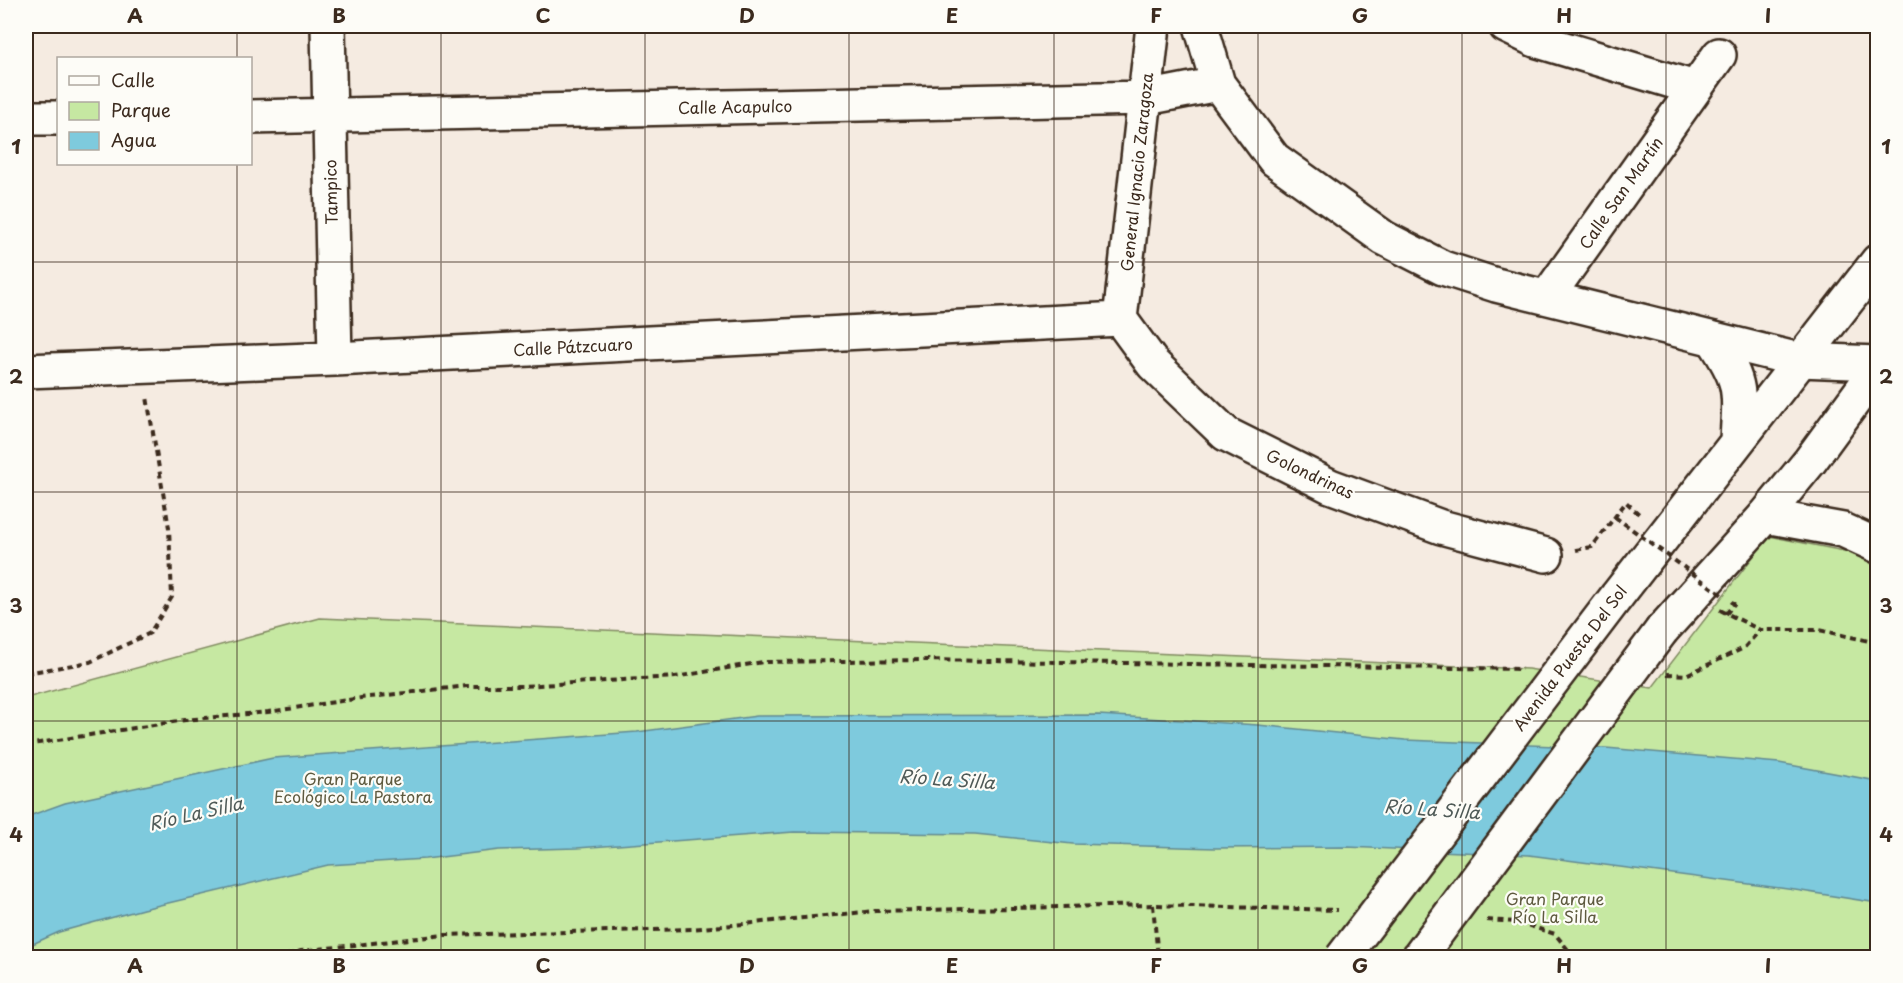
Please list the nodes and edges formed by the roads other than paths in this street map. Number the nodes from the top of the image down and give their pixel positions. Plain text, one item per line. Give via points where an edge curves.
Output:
1 (328, 26) edge
2 (1153, 26) edge
3 (1200, 26) edge
4 (1506, 26) edge
5 (1719, 55) dead end
6 (1218, 84) junction
7 (1695, 88) junction
8 (1146, 98) junction
9 (252, 117) edge
10 (329, 117) junction
11 (26, 118) edge
12 (57, 118) edge
13 (1878, 261) edge
14 (1547, 297) junction
15 (1120, 319) junction
16 (1713, 339) junction
17 (335, 359) junction
18 (1799, 360) junction
19 (1878, 363) edge
20 (1878, 368) edge
21 (26, 371) edge
22 (1737, 440) junction
23 (1765, 516) junction
24 (1878, 546) edge
25 (1546, 555) dead end
26 (1341, 957) edge
27 (1418, 957) edge

1 - 10 street, Tampico
2 - 8 street, General Ignacio Zaragoza
3 - 6 street
4 - 7 street via 1535,40
5 - 7 street, Calle San Martín
6 - 8 street, Calle Acapulco
6 - 14 street via 1274,159 1384,238 1443,268
7 - 14 street, Calle San Martín
8 - 10 street, Calle Acapulco
8 - 15 street, General Ignacio Zaragoza
9 - 10 street, Calle Acapulco
10 - 17 street, Tampico
11 - 12 street
13 - 18 street, Avenida Puesta Del Sol
14 - 16 street
15 - 17 street, Calle Pátzcuaro
15 - 25 street, Golondrinas via 1153,364 1226,434 1341,490 1441,527
16 - 18 street
16 - 22 street via 1733,368 1740,394
17 - 21 street, Calle Pátzcuaro
18 - 19 street
18 - 22 street, Avenida Puesta Del Sol
20 - 23 street
22 - 26 street, Avenida Puesta Del Sol, bridge
23 - 24 street via 1843,530
23 - 27 street, bridge via 1709,594 1662,630

